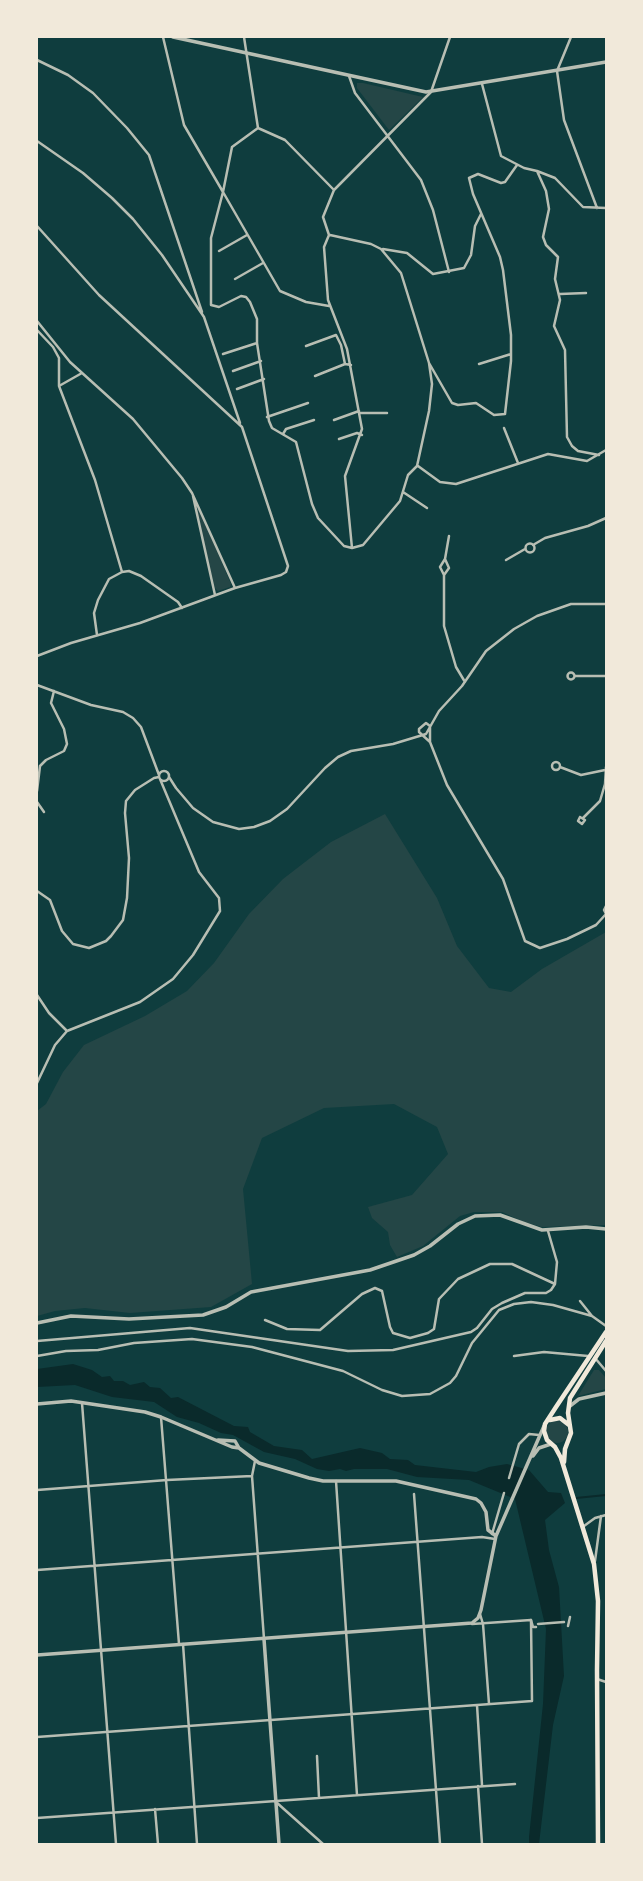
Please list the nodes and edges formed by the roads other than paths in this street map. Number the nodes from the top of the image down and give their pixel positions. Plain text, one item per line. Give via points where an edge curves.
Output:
1 (163, 37) edge
2 (173, 37) edge
3 (244, 37) edge
4 (450, 37) edge
5 (571, 37) edge
6 (247, 53) junction
7 (37, 60) edge
8 (606, 62) edge
9 (557, 71) junction
10 (349, 76) junction
11 (482, 84) junction
12 (431, 92) junction
13 (258, 128) junction
14 (388, 136) junction
15 (37, 141) edge
16 (517, 166) junction
17 (537, 171) junction
18 (334, 190) junction
19 (223, 192) junction
20 (597, 208) junction
21 (606, 208) edge
22 (481, 214) junction
23 (37, 226) edge
24 (247, 234) junction
25 (329, 235) junction
26 (381, 249) junction
27 (219, 251) dead end
28 (263, 263) junction
29 (449, 272) junction
30 (235, 279) dead end
31 (193, 284) junction
32 (185, 288) junction
33 (586, 293) dead end
34 (560, 294) junction
35 (329, 306) junction
36 (204, 317) junction
37 (37, 321) edge
38 (37, 330) edge
39 (257, 343) junction
40 (306, 346) dead end
41 (223, 354) dead end
42 (511, 355) junction
43 (261, 361) junction
44 (429, 363) junction
45 (345, 364) junction
46 (479, 364) dead end
47 (351, 365) junction
48 (233, 371) dead end
49 (82, 373) junction
50 (315, 376) dead end
51 (264, 379) junction
52 (59, 386) junction
53 (237, 389) dead end
54 (233, 401) junction
55 (308, 403) dead end
56 (223, 408) junction
57 (359, 412) junction
58 (387, 413) dead end
59 (267, 417) junction
60 (314, 420) dead end
61 (334, 420) dead end
62 (242, 427) junction
63 (503, 428) dead end
64 (283, 434) junction
65 (362, 435) junction
66 (339, 439) dead end
67 (606, 450) edge
68 (599, 455) junction
69 (518, 463) junction
70 (417, 466) junction
71 (403, 492) junction
72 (192, 493) junction
73 (427, 508) dead end
74 (606, 518) edge
75 (449, 536) dead end
76 (533, 545) junction
77 (352, 548) junction
78 (526, 549) junction
79 (445, 559) junction
80 (506, 560) dead end
81 (122, 572) junction
82 (444, 575) junction
83 (235, 588) junction
84 (215, 595) junction
85 (606, 604) edge
86 (183, 608) junction
87 (97, 635) junction
88 (37, 656) edge
89 (575, 676) dead end
90 (606, 676) edge
91 (465, 682) junction
92 (37, 685) edge
93 (54, 691) junction
94 (439, 711) junction
95 (426, 723) junction
96 (431, 728) junction
97 (419, 729) junction
98 (423, 735) junction
99 (404, 740) junction
100 (430, 742) junction
101 (154, 760) junction
102 (560, 767) dead end
103 (606, 768) edge
104 (165, 771) junction
105 (169, 777) junction
106 (162, 779) junction
107 (174, 786) junction
108 (37, 790) edge
109 (37, 802) edge
110 (44, 812) dead end
111 (583, 818) dead end
112 (37, 891) edge
113 (606, 906) edge
114 (606, 914) edge
115 (37, 995) edge
116 (67, 1031) junction
117 (37, 1083) edge
118 (548, 1230) junction
119 (606, 1230) edge
120 (555, 1284) junction
121 (580, 1301) dead end
122 (492, 1309) junction
123 (496, 1312) junction
124 (592, 1316) junction
125 (265, 1320) dead end
126 (37, 1323) edge
127 (606, 1326) edge
128 (606, 1332) edge
129 (37, 1341) edge
130 (606, 1341) edge
131 (37, 1356) edge
132 (514, 1356) dead end
133 (592, 1357) junction
134 (606, 1371) edge
135 (606, 1393) edge
136 (82, 1403) junction
137 (37, 1404) edge
138 (568, 1407) junction
139 (162, 1417) junction
140 (546, 1423) junction
141 (571, 1429) junction
142 (539, 1435) junction
143 (569, 1438) junction
144 (553, 1445) junction
145 (531, 1458) junction
146 (254, 1461) junction
147 (564, 1467) junction
148 (253, 1476) junction
149 (509, 1478) dead end
150 (167, 1480) junction
151 (336, 1481) junction
152 (90, 1486) junction
153 (37, 1490) edge
154 (504, 1493) dead end
155 (414, 1494) dead end
156 (606, 1515) edge
157 (601, 1516) junction
158 (584, 1526) junction
159 (494, 1536) junction
160 (418, 1542) junction
161 (340, 1549) junction
162 (257, 1554) junction
163 (172, 1560) junction
164 (594, 1564) junction
165 (95, 1566) junction
166 (37, 1570) edge
167 (481, 1610) junction
168 (570, 1618) dead end
169 (531, 1620) junction
170 (465, 1624) junction
171 (484, 1624) junction
172 (424, 1627) junction
173 (345, 1633) junction
174 (264, 1639) junction
175 (181, 1645) junction
176 (102, 1650) junction
177 (37, 1656) edge
178 (597, 1679) junction
179 (606, 1682) edge
180 (489, 1704) junction
181 (477, 1705) junction
182 (430, 1708) junction
183 (350, 1714) junction
184 (270, 1720) junction
185 (188, 1726) junction
186 (108, 1731) junction
187 (37, 1737) edge
188 (317, 1756) dead end
189 (515, 1784) dead end
190 (480, 1786) junction
191 (437, 1790) junction
192 (356, 1795) junction
193 (319, 1798) junction
194 (275, 1801) junction
195 (194, 1807) junction
196 (155, 1809) junction
197 (114, 1813) junction
198 (37, 1818) edge
199 (116, 1844) edge
200 (158, 1844) edge
201 (197, 1844) edge
202 (279, 1844) edge
203 (323, 1844) edge
204 (440, 1844) edge
205 (482, 1844) edge
206 (598, 1844) edge

1 - 19 street via 184,125
2 - 6 street
3 - 6 street
4 - 12 street
5 - 9 street
6 - 10 street
6 - 13 street
7 - 31 street via 93,93 149,155
8 - 9 street
9 - 11 street
9 - 20 street via 566,131
10 - 12 street
10 - 14 street via 355,93
11 - 12 street
11 - 16 street via 501,156
12 - 14 street
13 - 18 street via 285,140
13 - 19 street via 232,146
14 - 18 street
14 - 29 street via 427,192
15 - 32 street via 83,173 133,219
16 - 17 street
16 - 22 street via 505,183 478,174 470,176
17 - 20 street via 555,178 583,207
17 - 34 street via 548,201 544,242 558,257 555,279
18 - 25 street via 323,217
19 - 24 street
19 - 39 street via 211,238 211,305 216,308 246,296 257,319
20 - 21 street
22 - 29 street via 466,266
22 - 42 street via 502,263
23 - 56 street via 99,295
24 - 27 street
24 - 28 street
25 - 26 street
25 - 35 street via 324,247
26 - 29 street via 407,253 433,274
26 - 44 street via 401,273
28 - 30 street
28 - 35 street via 283,293
31 - 32 street
31 - 36 street
32 - 36 street
33 - 34 street
34 - 68 street via 554,326 565,350 567,437 578,451
35 - 47 street
36 - 54 street
37 - 49 street
38 - 52 street via 62,367
39 - 41 street
39 - 43 street
40 - 45 street via 336,335
42 - 44 street via 507,408 501,416 480,404 452,403
42 - 46 street
43 - 48 street
43 - 51 street
44 - 70 street via 432,395
45 - 47 street
45 - 50 street
47 - 57 street
49 - 52 street
49 - 72 street via 133,419
51 - 53 street
51 - 59 street
52 - 81 street via 96,480
54 - 56 street
54 - 62 street
55 - 59 street
56 - 62 street
57 - 58 street
57 - 61 street
57 - 65 street
59 - 64 street via 272,428
60 - 64 street
62 - 83 street via 287,570
63 - 69 street
64 - 77 street via 298,445 318,518 341,544
65 - 66 street
65 - 77 street via 345,475
67 - 68 street
68 - 69 street via 583,461 548,454
69 - 70 street via 456,485 440,482
70 - 71 street via 408,475
71 - 73 street
71 - 77 street via 366,542
72 - 83 street
72 - 84 street
74 - 76 street
75 - 79 street
76 - 78 street via 528,543
76 - 78 street via 533,551
78 - 80 street
79 - 82 street via 440,567
79 - 82 street via 449,568
81 - 86 street via 141,576
81 - 87 street via 109,579 98,600 94,614
82 - 91 street via 446,634
83 - 84 street
84 - 86 street
85 - 91 street via 571,604 525,623 491,646
86 - 87 street
87 - 88 street
89 - 90 street
91 - 94 street
92 - 93 street
93 - 101 street via 128,714 141,727
93 - 108 street via 51,703 67,744 64,751 40,765
94 - 95 street
94 - 96 street
95 - 96 street
95 - 97 street
96 - 98 street
96 - 100 street
97 - 98 street
97 - 99 street
98 - 99 street
98 - 100 street
99 - 107 street via 338,757 287,808 270,821 246,829 213,822
100 - 114 street via 453,798 503,879 525,941 540,948 553,944 593,927
101 - 104 street
101 - 106 street
102 - 103 street via 581,775
103 - 111 street via 600,801
104 - 105 street
104 - 106 street
105 - 106 street
105 - 107 street
106 - 107 street
106 - 112 street via 154,778 126,801 127,898 122,920 106,941 89,948 73,944 62,931 50,900
106 - 116 street via 199,872 219,898 220,911 193,955 167,984 140,1002
109 - 110 street
113 - 114 street
115 - 116 street
116 - 117 street
118 - 119 street
118 - 120 street via 557,1262
118 - 126 street via 499,1215 475,1216 414,1255 370,1270 251,1292 203,1315 71,1316
120 - 122 street via 546,1293 525,1293
120 - 125 street via 512,1264 490,1264 458,1279 439,1299 434,1329 410,1338 393,1333 382,1291 375,1287 320,1330 287,1329
121 - 124 street
122 - 123 street
122 - 129 street via 471,1332 382,1351 348,1351 190,1328
123 - 124 street via 531,1302
123 - 131 street via 472,1343 456,1377 430,1394 396,1395 343,1371 252,1347 192,1339
124 - 127 street
128 - 133 main road
130 - 133 main road
132 - 133 street via 544,1352
133 - 134 street
133 - 138 main road
133 - 140 main road
135 - 138 street via 579,1399
136 - 137 street
136 - 139 street
136 - 152 street
138 - 141 main road
139 - 146 street via 192,1432 235,1441
139 - 150 street
140 - 141 main road via 562,1419
140 - 142 street
140 - 144 main road via 544,1434
141 - 143 main road
142 - 145 street
142 - 149 street via 529,1434 517,1449
143 - 144 main road
143 - 147 main road
144 - 145 street via 541,1446
144 - 147 main road
145 - 159 street
146 - 148 street
146 - 151 street
147 - 158 main road
148 - 150 street
148 - 162 street
150 - 152 street
150 - 163 street
151 - 159 street via 391,1480 476,1499 485,1509 487,1527
151 - 161 street
152 - 153 street
152 - 165 street
154 - 159 street
155 - 160 street
156 - 157 street
157 - 158 street
157 - 164 street
158 - 164 main road
159 - 160 street
159 - 167 street
160 - 161 street
160 - 172 street
161 - 162 street
161 - 173 street
162 - 163 street
162 - 174 street
163 - 165 street
163 - 175 street
164 - 178 main road
165 - 166 street
165 - 176 street
167 - 170 street via 476,1620
167 - 171 street
168 - 169 street via 567,1624 533,1627
169 - 171 street
169 - 180 street via 533,1701
170 - 171 street
170 - 172 street
171 - 180 street
172 - 173 street
172 - 182 street
173 - 174 street
173 - 183 street
174 - 175 street
174 - 184 street
175 - 176 street
175 - 185 street
176 - 177 street
176 - 186 street
178 - 179 street
178 - 206 main road
180 - 181 street
181 - 182 street
181 - 190 street
182 - 183 street
182 - 191 street
183 - 184 street
183 - 192 street
184 - 185 street
184 - 194 street
185 - 186 street
185 - 195 street
186 - 187 street
186 - 197 street
188 - 193 street
189 - 190 street
190 - 191 street
190 - 205 street
191 - 192 street
191 - 204 street
192 - 193 street
193 - 194 street
194 - 195 street
194 - 202 street
194 - 203 street
195 - 196 street
195 - 201 street
196 - 197 street
196 - 200 street
197 - 198 street
197 - 199 street

